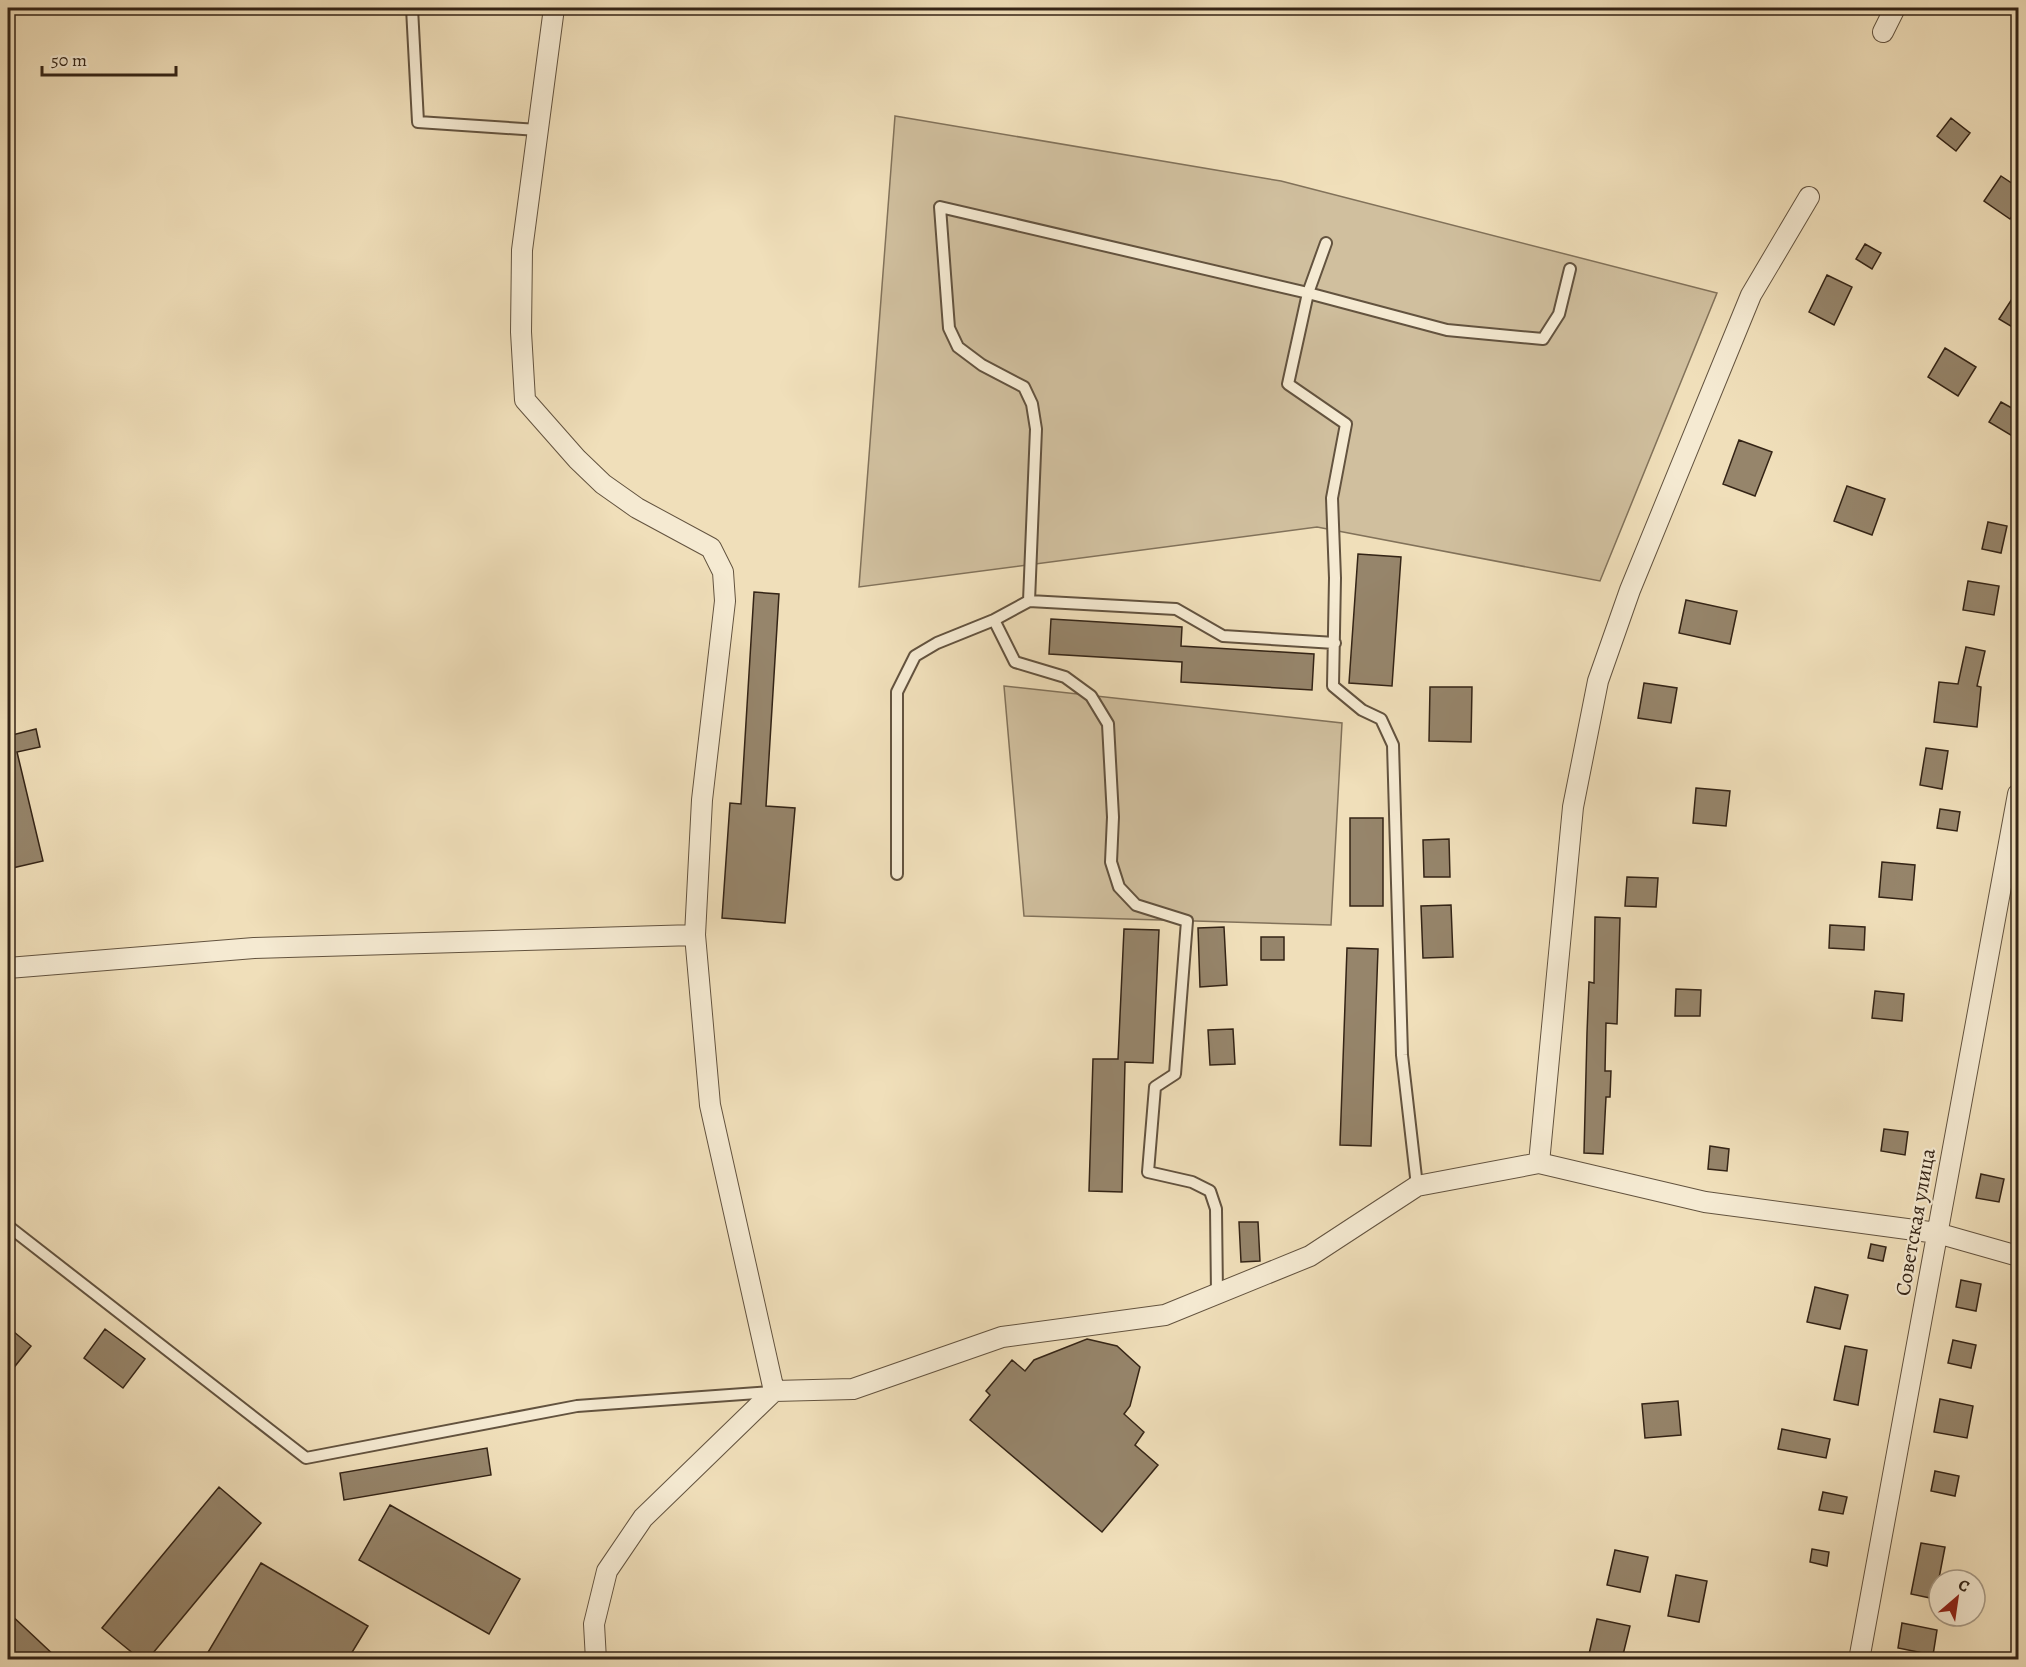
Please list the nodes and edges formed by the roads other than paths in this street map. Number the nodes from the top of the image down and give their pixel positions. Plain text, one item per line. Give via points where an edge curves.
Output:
1 (412, 8) edge
2 (554, 8) edge
3 (1895, 8) edge
4 (1883, 32) dead end
5 (538, 130) junction
6 (1809, 197) dead end
7 (1326, 243) dead end
8 (1570, 269) dead end
9 (1308, 293) junction
10 (1029, 600) junction
11 (994, 620) junction
12 (1335, 642) junction
13 (2019, 794) edge
14 (897, 874) dead end
15 (695, 935) junction
16 (8, 968) edge
17 (1539, 1163) junction
18 (1417, 1185) junction
19 (8, 1226) edge
20 (1937, 1233) junction
21 (2019, 1256) edge
22 (1217, 1294) junction
23 (774, 1392) junction
24 (596, 1659) edge
25 (1858, 1659) edge

1 - 5 lane via 418,122
2 - 5 street
3 - 4 street
5 - 15 street via 522,250 525,400 603,484 637,508 711,548 723,572 725,601 702,800
6 - 17 street via 1751,295 1630,590 1598,681 1573,807
7 - 9 lane
8 - 9 lane via 1559,314 1543,339 1448,330
9 - 10 lane via 940,207 949,328 958,347 1024,387 1032,404 1036,429
9 - 12 lane via 1288,384 1346,424 1332,498
10 - 11 lane
10 - 12 lane via 1176,609 1223,636
11 - 14 lane via 915,656 897,692
11 - 22 lane via 1016,662 1065,677 1091,696 1108,724 1111,862 1119,887 1136,905 1187,921 1174,1074 1155,1087 1148,1172 1192,1182 1210,1191 1216,1209
12 - 18 lane via 1333,686 1362,710 1381,719 1393,745 1402,1055
13 - 20 street, Советская улица
15 - 16 street via 254,948
15 - 23 street via 710,1105
17 - 18 street
17 - 20 street via 1705,1202
18 - 22 street via 1310,1256
19 - 23 lane via 306,1458 577,1406
20 - 21 street
20 - 25 street, Советская улица
22 - 23 street via 1165,1315 1002,1337 853,1389
23 - 24 street via 643,1518 613,1562 594,1624

